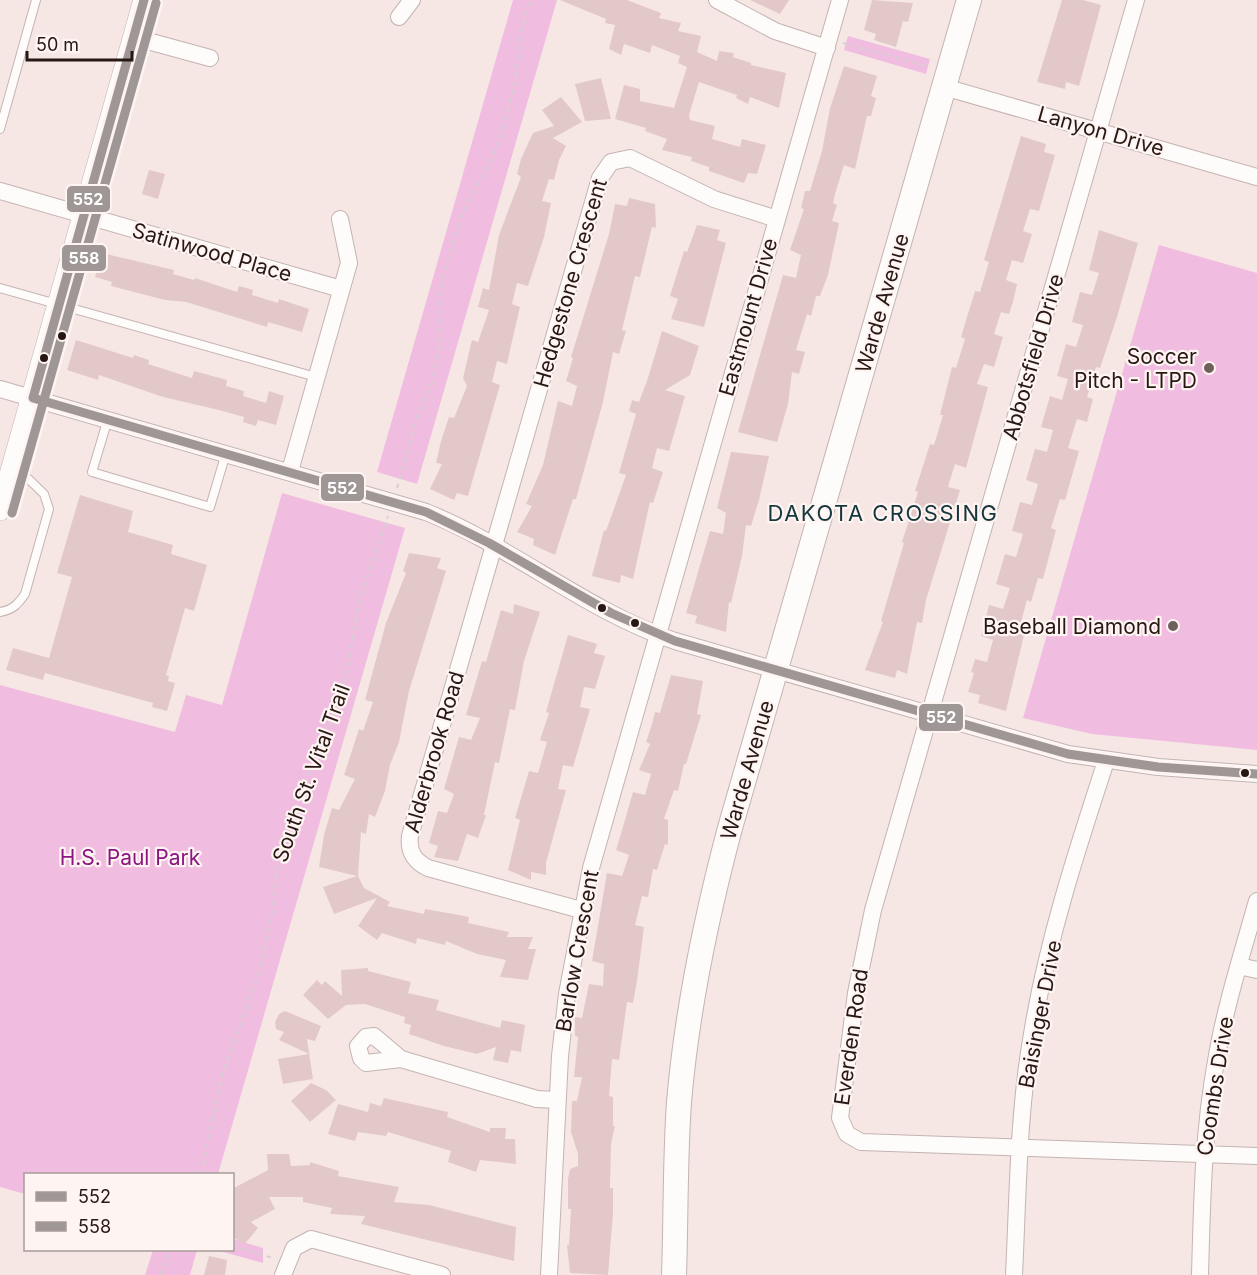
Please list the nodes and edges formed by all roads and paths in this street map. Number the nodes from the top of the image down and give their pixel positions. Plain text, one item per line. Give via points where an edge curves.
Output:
1 (36, 0) edge
2 (144, 0) edge
3 (412, 0) edge
4 (531, 0) edge
5 (717, 0) edge
6 (840, 0) edge
7 (969, 0) edge
8 (1136, 0) edge
9 (399, 17) dead end
10 (133, 37) junction
11 (828, 43) junction
12 (210, 58) dead end
13 (939, 77) junction
14 (0, 129) edge
15 (1098, 131) junction
16 (1257, 177) edge
17 (0, 191) edge
18 (83, 215) junction
19 (340, 219) dead end
20 (777, 219) junction
21 (0, 288) edge
22 (341, 289) junction
23 (59, 304) junction
24 (316, 377) junction
25 (0, 388) edge
26 (33, 398) junction
27 (108, 419) junction
28 (226, 453) junction
29 (13, 463) junction
30 (290, 471) junction
31 (396, 490) dead end
32 (0, 510) edge
33 (390, 511) dead end
34 (492, 545) junction
35 (0, 612) edge
36 (656, 635) junction
37 (776, 671) junction
38 (929, 715) junction
39 (1106, 760) junction
40 (1257, 774) edge
41 (1257, 901) edge
42 (582, 910) junction
43 (1239, 966) junction
44 (1257, 970) edge
45 (401, 1059) dead end
46 (556, 1100) junction
47 (1020, 1148) junction
48 (1204, 1155) junction
49 (1257, 1156) edge
50 (201, 1173) edge
51 (234, 1247) edge
52 (170, 1251) edge
53 (288, 1258) junction
54 (160, 1275) edge
55 (283, 1275) edge
56 (442, 1275) edge
57 (549, 1275) edge
58 (674, 1275) edge
59 (1014, 1275) edge
60 (1200, 1275) edge

1 - 14 lane
2 - 10 street
3 - 9 street
4 - 31 path via 502,132 461,216 442,278 439,348 432,382
5 - 11 street via 775,31
6 - 11 street, Eastmount Drive
7 - 13 main road, Warde Avenue
8 - 15 street, Abbotsfield Drive
10 - 12 street
10 - 18 street
11 - 13 path
11 - 20 street, Eastmount Drive
13 - 15 street, Lanyon Drive
13 - 37 main road, Warde Avenue
15 - 16 street, Lanyon Drive
15 - 38 street, Abbotsfield Drive
17 - 18 street, Satinwood Place
18 - 22 street, Satinwood Place
18 - 23 street
19 - 22 street via 349,263
20 - 34 street, Hedgestone Crescent via 714,199 633,159 618,159 606,167
20 - 36 street, Eastmount Drive
21 - 23 lane
22 - 24 street
23 - 24 lane
23 - 26 street
24 - 30 street
25 - 26 street
26 - 27 street
26 - 29 street
27 - 28 street
27 - 28 lane via 92,472 210,507
28 - 30 street
29 - 32 street
29 - 35 lane via 44,494 49,509 25,594 18,604
30 - 34 street via 426,512
33 - 50 path, South St. Vital Trail via 359,601 337,707 298,796 279,860 260,970 223,1072
34 - 36 street
34 - 42 street, Alderbrook Road via 409,848 417,861 428,867
36 - 37 street
36 - 42 street, Barlow Crescent
37 - 38 street
37 - 58 main road, Warde Avenue via 715,883 695,977 679,1104
38 - 39 street via 1068,754
38 - 47 street, Everden Road via 863,951 840,1118 847,1134 861,1142
39 - 40 street
39 - 47 street, Baisinger Drive via 1042,981 1031,1037
41 - 43 street, Coombs Drive
42 - 46 street, Barlow Crescent via 567,994
43 - 44 street
43 - 48 street, Coombs Drive via 1215,1061
45 - 46 street via 537,1099
46 - 57 street, Barlow Crescent
47 - 48 street, Everden Road
47 - 59 street, Baisinger Drive
48 - 49 street, Everden Road
48 - 60 street, Coombs Drive
51 - 53 path via 275,1259
52 - 54 path
53 - 55 street
53 - 56 street via 301,1242 316,1239

